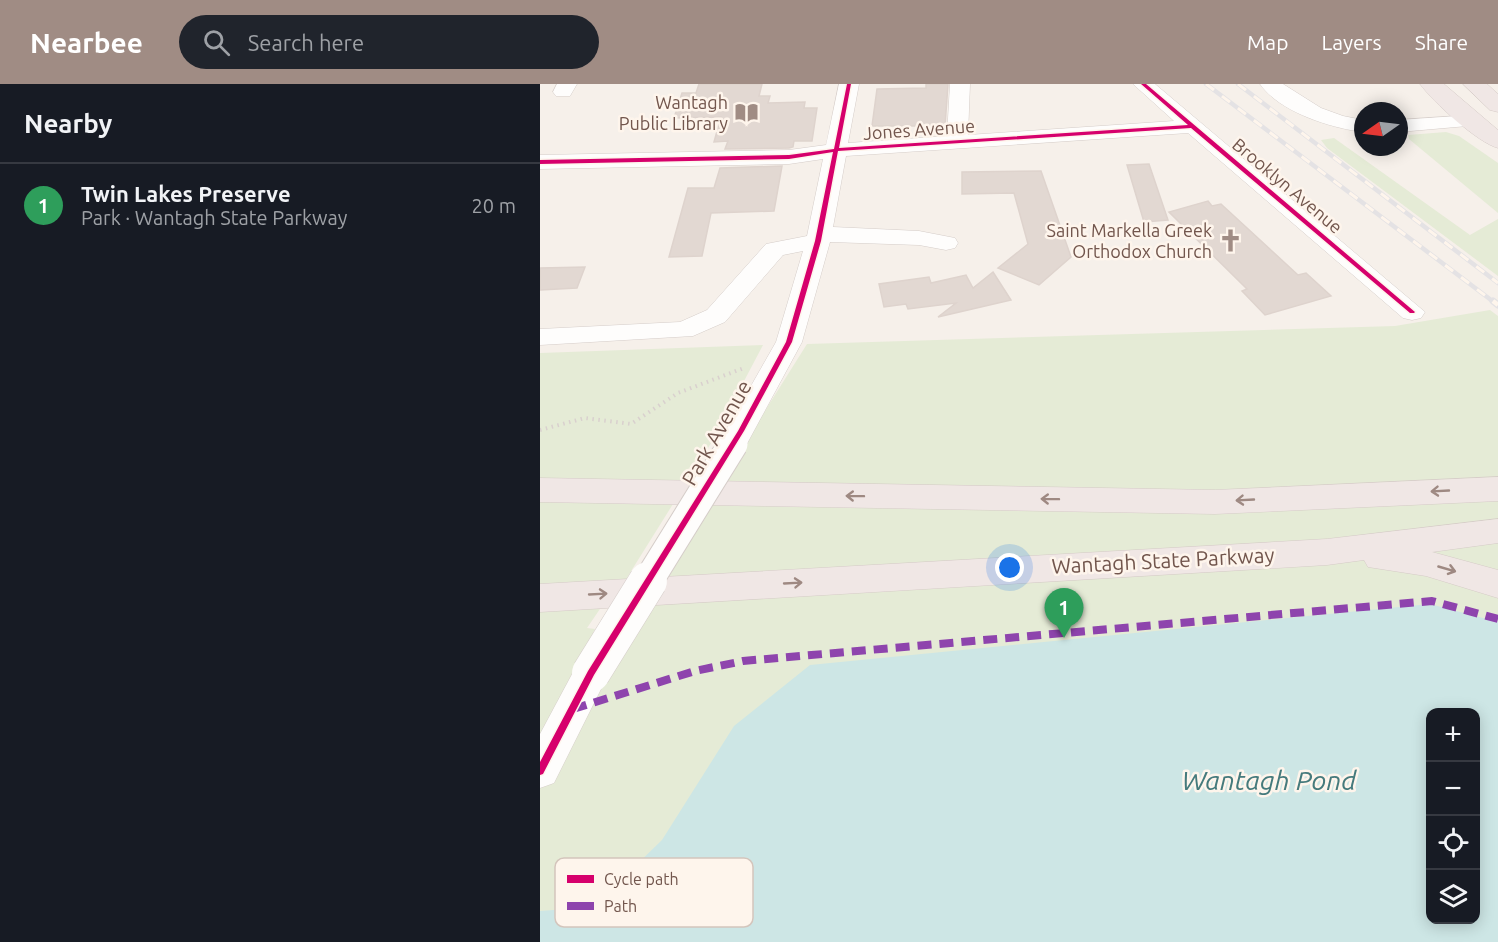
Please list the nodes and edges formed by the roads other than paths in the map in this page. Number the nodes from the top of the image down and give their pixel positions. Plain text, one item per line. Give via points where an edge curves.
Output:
1 (849, 84) edge
2 (960, 84) edge
3 (1143, 84) edge
4 (1270, 84) edge
5 (1431, 84) edge
6 (1474, 84) edge
7 (1498, 105) edge
8 (1472, 122) junction
9 (1498, 123) edge
10 (1354, 125) edge
11 (1193, 126) junction
12 (1408, 126) edge
13 (1498, 141) edge
14 (957, 142) junction
15 (837, 150) junction
16 (540, 162) edge
17 (819, 238) junction
18 (946, 243) dead end
19 (1412, 312) dead end
20 (540, 337) edge
21 (1498, 489) edge
22 (540, 490) edge
23 (1498, 531) edge
24 (1327, 552) junction
25 (1498, 584) edge
26 (540, 598) edge
27 (540, 771) edge

1 - 15 street, Park Avenue
2 - 14 street
3 - 11 street, Brooklyn Avenue
4 - 10 street via 1300,107 1340,124
5 - 8 highway
6 - 7 highway
8 - 9 highway
8 - 12 street
8 - 13 highway
11 - 14 street, Jones Avenue
11 - 19 street, Brooklyn Avenue
14 - 15 street, Jones Avenue
15 - 16 street, Jones Avenue via 789,157
15 - 17 street, Park Avenue
17 - 18 street via 919,238
17 - 20 street via 775,249 716,316 684,330
17 - 27 street, Park Avenue, bridge via 783,354 733,444 591,673
21 -> 22 highway via 1215,502
23 - 24 highway, Wantagh State Parkway
24 -> 25 highway via 1426,563
26 -> 24 highway, Wantagh State Parkway

